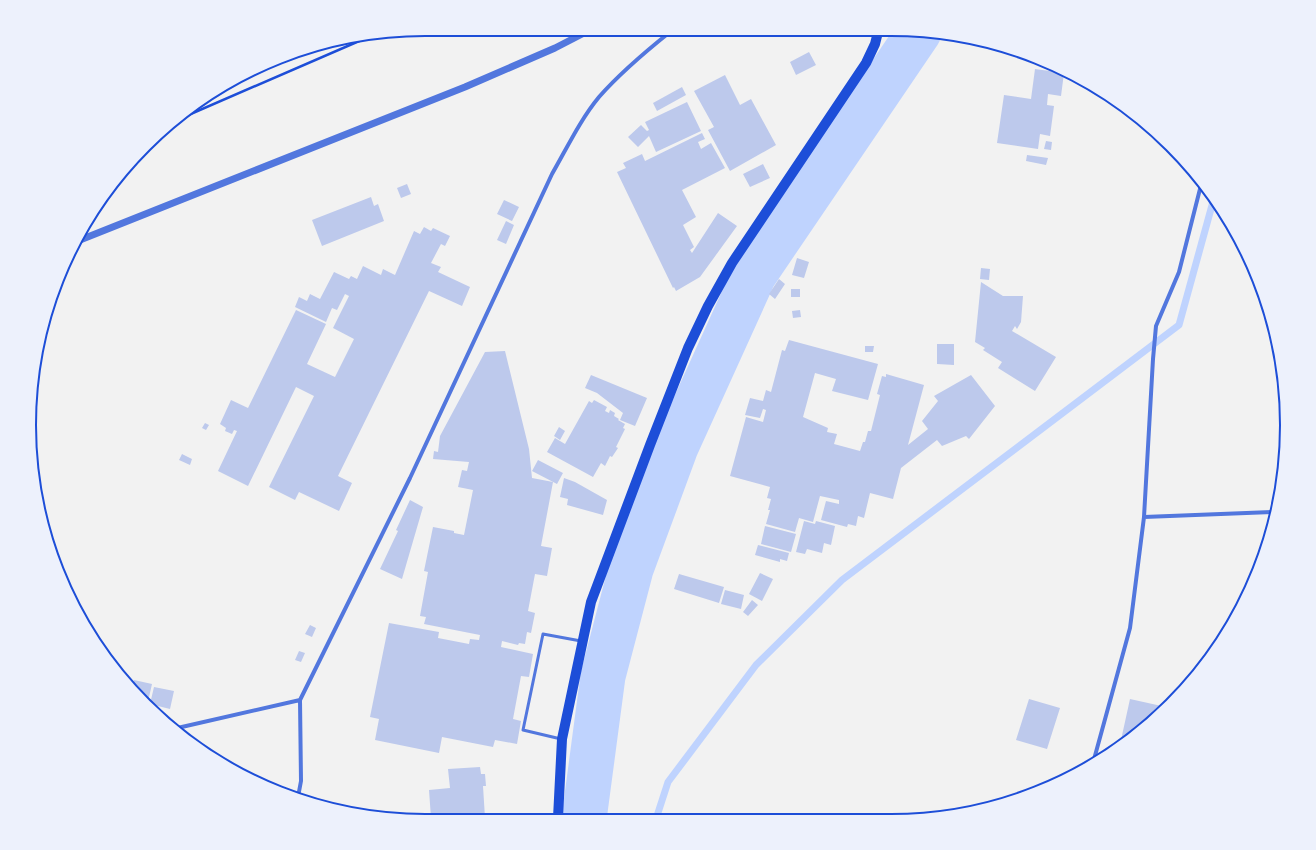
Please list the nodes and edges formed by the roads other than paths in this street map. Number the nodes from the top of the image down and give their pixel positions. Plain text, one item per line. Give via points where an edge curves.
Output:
1 (578, 36) edge
2 (665, 36) edge
3 (877, 36) edge
4 (1200, 188) edge
5 (84, 239) edge
6 (1270, 512) edge
7 (1144, 517) junction
8 (583, 642) junction
9 (300, 700) junction
10 (180, 727) edge
11 (562, 739) junction
12 (1095, 756) edge
13 (299, 793) edge
14 (558, 814) edge

1 - 5 street via 465,87
2 - 9 street via 635,61 600,97 579,126 552,174 410,478
3 - 8 main road via 866,63 732,263 708,306 688,348 594,594
4 - 7 street via 1179,272 1156,326
6 - 7 street
7 - 12 street via 1130,628
8 - 11 main road
8 - 11 lane via 544,634 523,730
9 - 10 street
9 - 13 street via 301,781
11 - 14 main road

